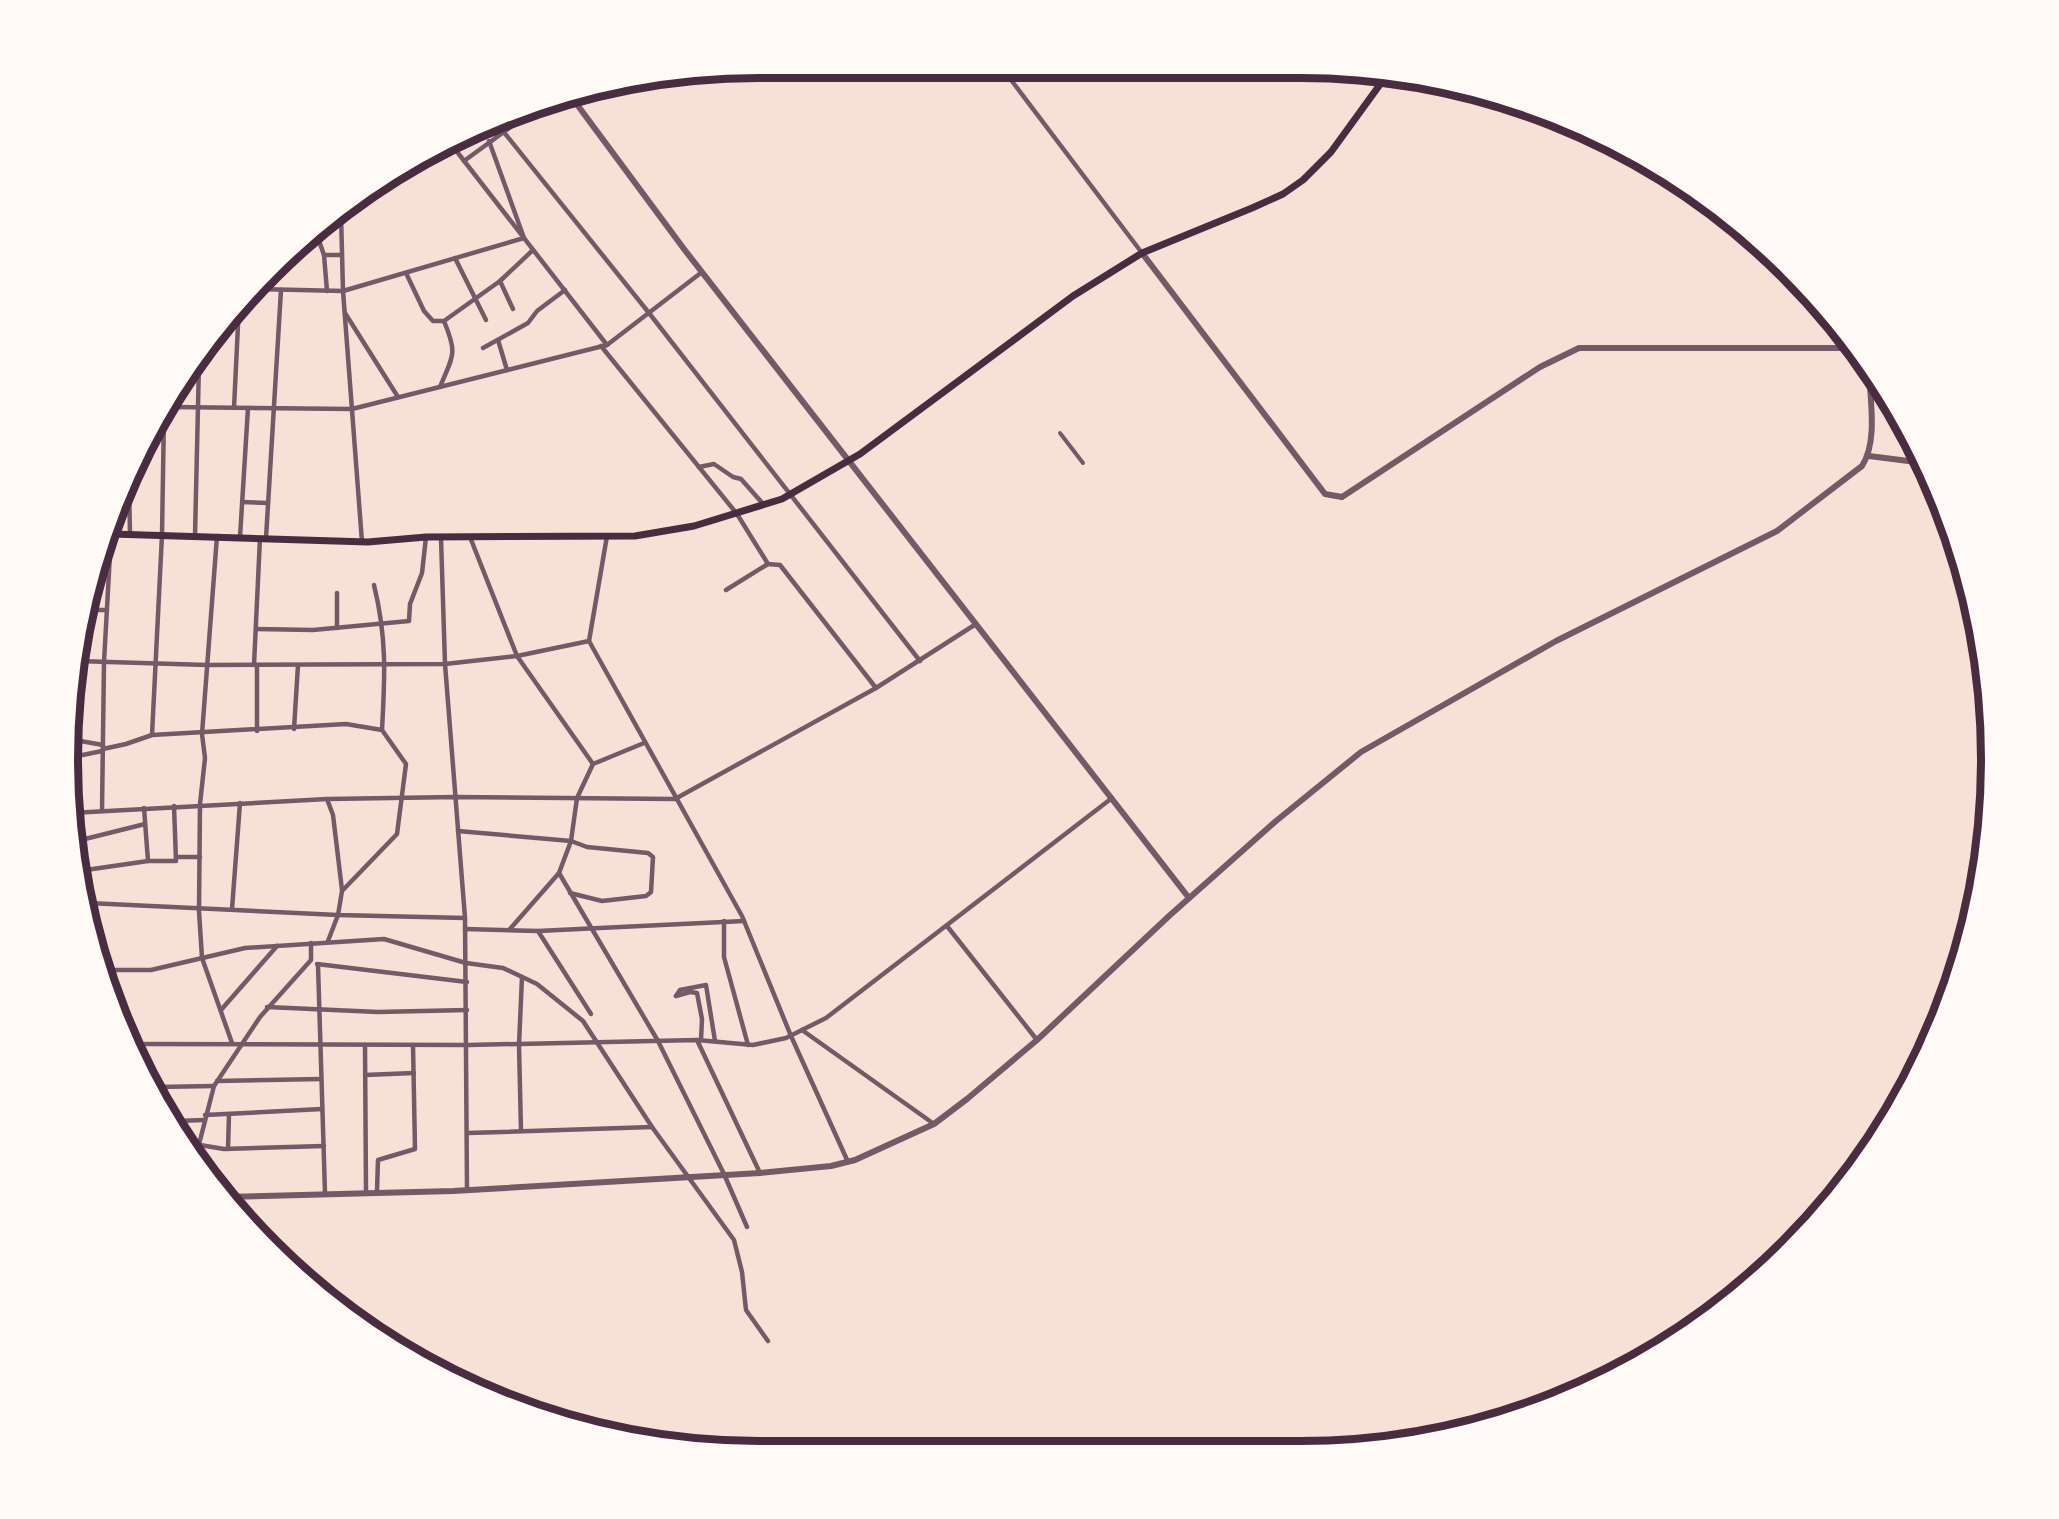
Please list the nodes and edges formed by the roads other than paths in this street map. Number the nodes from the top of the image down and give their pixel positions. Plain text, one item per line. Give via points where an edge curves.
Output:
1 (1010, 78) edge
2 (1381, 83) edge
3 (576, 103) edge
4 (512, 125) edge
5 (503, 131) junction
6 (495, 132) edge
7 (497, 136) junction
8 (489, 141) junction
9 (455, 149) edge
10 (464, 160) junction
11 (340, 223) edge
12 (524, 238) junction
13 (319, 240) edge
14 (533, 249) junction
15 (1142, 253) junction
16 (324, 255) junction
17 (342, 255) junction
18 (454, 258) junction
19 (702, 272) junction
20 (406, 273) junction
21 (500, 281) junction
22 (267, 289) edge
23 (281, 290) junction
24 (565, 290) junction
25 (327, 291) junction
26 (343, 291) junction
27 (475, 300) junction
28 (513, 309) dead end
29 (345, 312) junction
30 (649, 313) junction
31 (486, 320) dead end
32 (238, 321) edge
33 (444, 321) junction
34 (498, 340) junction
35 (607, 345) junction
36 (601, 346) junction
37 (483, 348) dead end
38 (1842, 348) edge
39 (507, 370) junction
40 (199, 373) edge
41 (1869, 386) edge
42 (440, 387) junction
43 (398, 397) junction
44 (177, 407) edge
45 (197, 407) junction
46 (234, 408) junction
47 (248, 408) junction
48 (273, 408) junction
49 (352, 409) junction
50 (164, 429) edge
51 (1060, 433) dead end
52 (1869, 456) junction
53 (849, 461) junction
54 (1913, 462) edge
55 (1083, 463) dead end
56 (699, 467) junction
57 (791, 495) junction
58 (129, 501) edge
59 (242, 502) junction
60 (268, 502) junction
61 (764, 505) junction
62 (737, 514) junction
63 (130, 534) junction
64 (116, 535) edge
65 (162, 535) junction
66 (195, 536) junction
67 (217, 536) junction
68 (607, 536) junction
69 (240, 537) junction
70 (426, 537) junction
71 (470, 537) junction
72 (263, 538) junction
73 (441, 538) junction
74 (362, 542) junction
75 (110, 553) edge
76 (768, 564) junction
77 (374, 585) dead end
78 (726, 590) dead end
79 (337, 593) dead end
80 (95, 610) edge
81 (107, 610) junction
82 (976, 624) junction
83 (383, 625) junction
84 (337, 628) junction
85 (255, 629) junction
86 (589, 641) junction
87 (517, 656) junction
88 (86, 661) edge
89 (920, 661) junction
90 (104, 662) junction
91 (154, 663) junction
92 (445, 664) junction
93 (207, 665) junction
94 (256, 665) junction
95 (298, 666) junction
96 (386, 666) junction
97 (876, 688) junction
98 (294, 729) junction
99 (382, 730) junction
100 (257, 731) junction
101 (202, 734) junction
102 (152, 735) junction
103 (78, 742) edge
104 (644, 742) junction
105 (102, 748) junction
106 (78, 755) edge
107 (593, 764) junction
108 (456, 796) junction
109 (404, 798) junction
110 (577, 798) junction
111 (1112, 798) junction
112 (327, 799) junction
113 (675, 799) junction
114 (240, 803) junction
115 (200, 804) junction
116 (174, 806) junction
117 (144, 808) junction
118 (102, 811) junction
119 (80, 812) edge
120 (145, 824) junction
121 (458, 831) junction
122 (83, 839) edge
123 (571, 841) junction
124 (177, 857) junction
125 (200, 857) junction
126 (148, 861) junction
127 (87, 870) edge
128 (559, 873) junction
129 (342, 891) junction
130 (570, 893) junction
131 (1190, 898) junction
132 (93, 903) edge
133 (199, 907) junction
134 (232, 909) junction
135 (338, 915) junction
136 (465, 918) junction
137 (724, 921) junction
138 (744, 921) junction
139 (947, 926) junction
140 (590, 927) junction
141 (465, 929) junction
142 (510, 930) junction
143 (538, 931) junction
144 (328, 941) junction
145 (311, 943) junction
146 (277, 946) junction
147 (202, 958) junction
148 (311, 960) junction
149 (466, 963) junction
150 (318, 965) junction
151 (111, 970) edge
152 (522, 977) junction
153 (467, 982) junction
154 (267, 1007) junction
155 (221, 1010) junction
156 (467, 1010) junction
157 (318, 1011) junction
158 (591, 1014) dead end
159 (802, 1030) junction
160 (791, 1036) junction
161 (699, 1040) junction
162 (1037, 1040) junction
163 (658, 1041) junction
164 (715, 1041) junction
165 (599, 1043) junction
166 (141, 1044) edge
167 (232, 1044) junction
168 (240, 1044) junction
169 (320, 1044) junction
170 (519, 1044) junction
171 (365, 1045) junction
172 (413, 1045) junction
173 (468, 1045) junction
174 (748, 1045) junction
175 (414, 1073) junction
176 (365, 1075) junction
177 (321, 1079) junction
178 (215, 1083) junction
179 (162, 1087) edge
180 (322, 1109) junction
181 (229, 1114) junction
182 (205, 1118) junction
183 (182, 1120) edge
184 (934, 1124) junction
185 (652, 1127) junction
186 (522, 1131) junction
187 (468, 1133) junction
188 (200, 1144) joint
189 (324, 1146) junction
190 (228, 1149) junction
191 (848, 1162) junction
192 (760, 1173) junction
193 (724, 1174) junction
194 (689, 1177) junction
195 (467, 1190) junction
196 (377, 1191) junction
197 (366, 1192) junction
198 (326, 1193) junction
199 (237, 1197) edge
200 (747, 1227) dead end
201 (768, 1341) dead end

1 - 15 street
2 - 15 main road via 1331,153 1303,180 1283,194
3 - 19 street
4 - 5 street
5 - 7 street
5 - 30 street
6 - 7 street
7 - 8 street
8 - 10 street
8 - 12 street
9 - 10 street
10 - 12 street
11 - 17 street
12 - 14 street
12 - 18 street
13 - 16 street
14 - 21 street
14 - 24 street
15 - 38 street via 1325,494 1342,497 1540,367 1579,348
15 - 53 main road via 1073,296
16 - 17 street
16 - 25 street
17 - 26 street
18 - 20 street
18 - 27 street
19 - 30 street
19 - 53 street
20 - 26 street
20 - 33 street via 424,311 433,321
21 - 27 street
21 - 28 street
22 - 23 street
23 - 25 street
23 - 48 street
24 - 34 street via 537,310 528,322
24 - 35 street
25 - 26 street
26 - 29 street
27 - 31 street
27 - 33 street
29 - 43 street
29 - 49 street
30 - 35 street
30 - 57 street
32 - 46 street
33 - 42 street via 454,352
34 - 37 street
34 - 39 street
35 - 36 street
36 - 39 street
36 - 56 street
39 - 42 street
40 - 45 street
41 - 52 street
42 - 43 street
43 - 49 street
44 - 45 street
45 - 46 street
45 - 66 street
46 - 47 street
47 - 48 street
47 - 59 street
48 - 49 street
48 - 60 street
49 - 74 street
50 - 65 street
51 - 55 street
52 - 54 street
52 - 131 street via 1862,466 1777,531 1556,641 1361,752
53 - 57 main road
53 - 82 street
56 - 61 street via 714,464 741,478
56 - 62 street
57 - 61 main road
57 - 89 street
58 - 63 street
59 - 60 street
59 - 69 street
60 - 72 street
61 - 62 main road
62 - 68 main road via 678,530
62 - 76 street
63 - 64 main road
63 - 65 main road
65 - 66 main road
65 - 91 street
66 - 67 main road
67 - 69 main road
67 - 93 street
68 - 71 main road
68 - 86 street
69 - 72 main road
70 - 73 main road
70 - 74 main road
70 - 83 street via 422,573 410,604 409,621
71 - 73 main road
71 - 87 street
72 - 74 main road
72 - 85 street
73 - 92 street
75 - 81 street
76 - 78 street
76 - 97 street via 780,565
77 - 83 street
79 - 84 street
80 - 81 street
81 - 90 street
82 - 89 street
82 - 111 street
83 - 84 street
83 - 96 street
84 - 85 street
85 - 94 street
86 - 87 street
86 - 104 street
87 - 92 street
87 - 107 street
88 - 90 street
89 - 97 street
90 - 91 street
90 - 105 street
91 - 93 street
91 - 102 street
92 - 96 street
92 - 108 street
93 - 94 street
93 - 101 street
94 - 95 street
94 - 100 street
95 - 96 street
95 - 98 street
96 - 99 street
97 - 113 street
98 - 99 street via 346,724
98 - 100 street
99 - 109 street via 406,764
100 - 101 street
101 - 102 street
101 - 115 street via 205,758
102 - 105 street
103 - 105 street
104 - 107 street
104 - 113 street
105 - 106 street
105 - 118 street
107 - 110 street
108 - 109 street
108 - 110 street
108 - 121 street
109 - 112 street
109 - 129 street via 397,834
110 - 113 street
110 - 123 street
111 - 131 street
111 - 139 street
112 - 114 street
112 - 129 street via 333,815
113 - 138 street
114 - 115 street
114 - 134 street
115 - 116 street
115 - 125 street
116 - 117 street
116 - 124 street
117 - 118 street
117 - 120 street
118 - 119 street
120 - 122 street
120 - 126 street
121 - 123 street
121 - 136 street
123 - 128 street
123 - 130 street via 587,847 648,853 654,863 651,892 646,896 602,901
124 - 125 street
124 - 126 street via 176,861
125 - 133 street
126 - 127 street
128 - 130 street
128 - 142 street
129 - 135 street
130 - 140 street
131 - 162 street
132 - 133 street via 146,908
133 - 134 street
133 - 147 street
134 - 135 street
135 - 136 street
135 - 144 street
136 - 141 street
137 - 138 street
137 - 140 street
137 - 174 street via 724,957
138 - 160 street
139 - 159 street via 826,1018
139 - 162 street
140 - 143 street
140 - 163 street
141 - 142 street
141 - 149 street
142 - 143 street
143 - 158 street
144 - 145 street
144 - 149 street via 384,939
145 - 146 street
145 - 148 street
146 - 147 street via 245,948
146 - 155 street
147 - 151 street via 151,970
147 - 155 street
148 - 150 street
148 - 154 street
149 - 152 street via 503,968
149 - 153 street
150 - 153 street
150 - 157 street
152 - 165 street via 558,998
152 - 170 street
153 - 156 street
154 - 157 street
154 - 168 street
155 - 167 street
156 - 157 street
156 - 173 street
157 - 169 street
159 - 160 street
159 - 184 street
160 - 174 street
160 - 191 street
161 - 163 street
161 - 164 street
161 - 164 street via 702,1019 697,993 676,996 680,990 706,985
161 - 192 street
162 - 184 street
163 - 165 street
163 - 193 street
164 - 174 street
165 - 170 street
165 - 185 street
166 - 167 street
167 - 168 street
168 - 169 street
168 - 178 street
169 - 171 street
169 - 177 street
170 - 173 street
170 - 186 street
171 - 172 street
171 - 176 street
172 - 173 street
172 - 175 street
173 - 187 street
175 - 176 street
175 - 196 street via 415,1149 378,1160
176 - 197 street
177 - 178 street
177 - 180 street
178 - 179 street
178 - 182 street
180 - 181 street
180 - 189 street
181 - 182 street
181 - 190 street
182 - 183 street
182 - 188 street
184 - 191 street
185 - 186 street
185 - 194 street
186 - 187 street
187 - 195 street
188 - 190 street
189 - 190 street
189 - 198 street
191 - 192 street
192 - 193 street
193 - 194 street
193 - 200 street
194 - 195 street
194 - 201 street via 734,1240 746,1310
195 - 196 street
196 - 197 street
197 - 198 street
198 - 199 street

